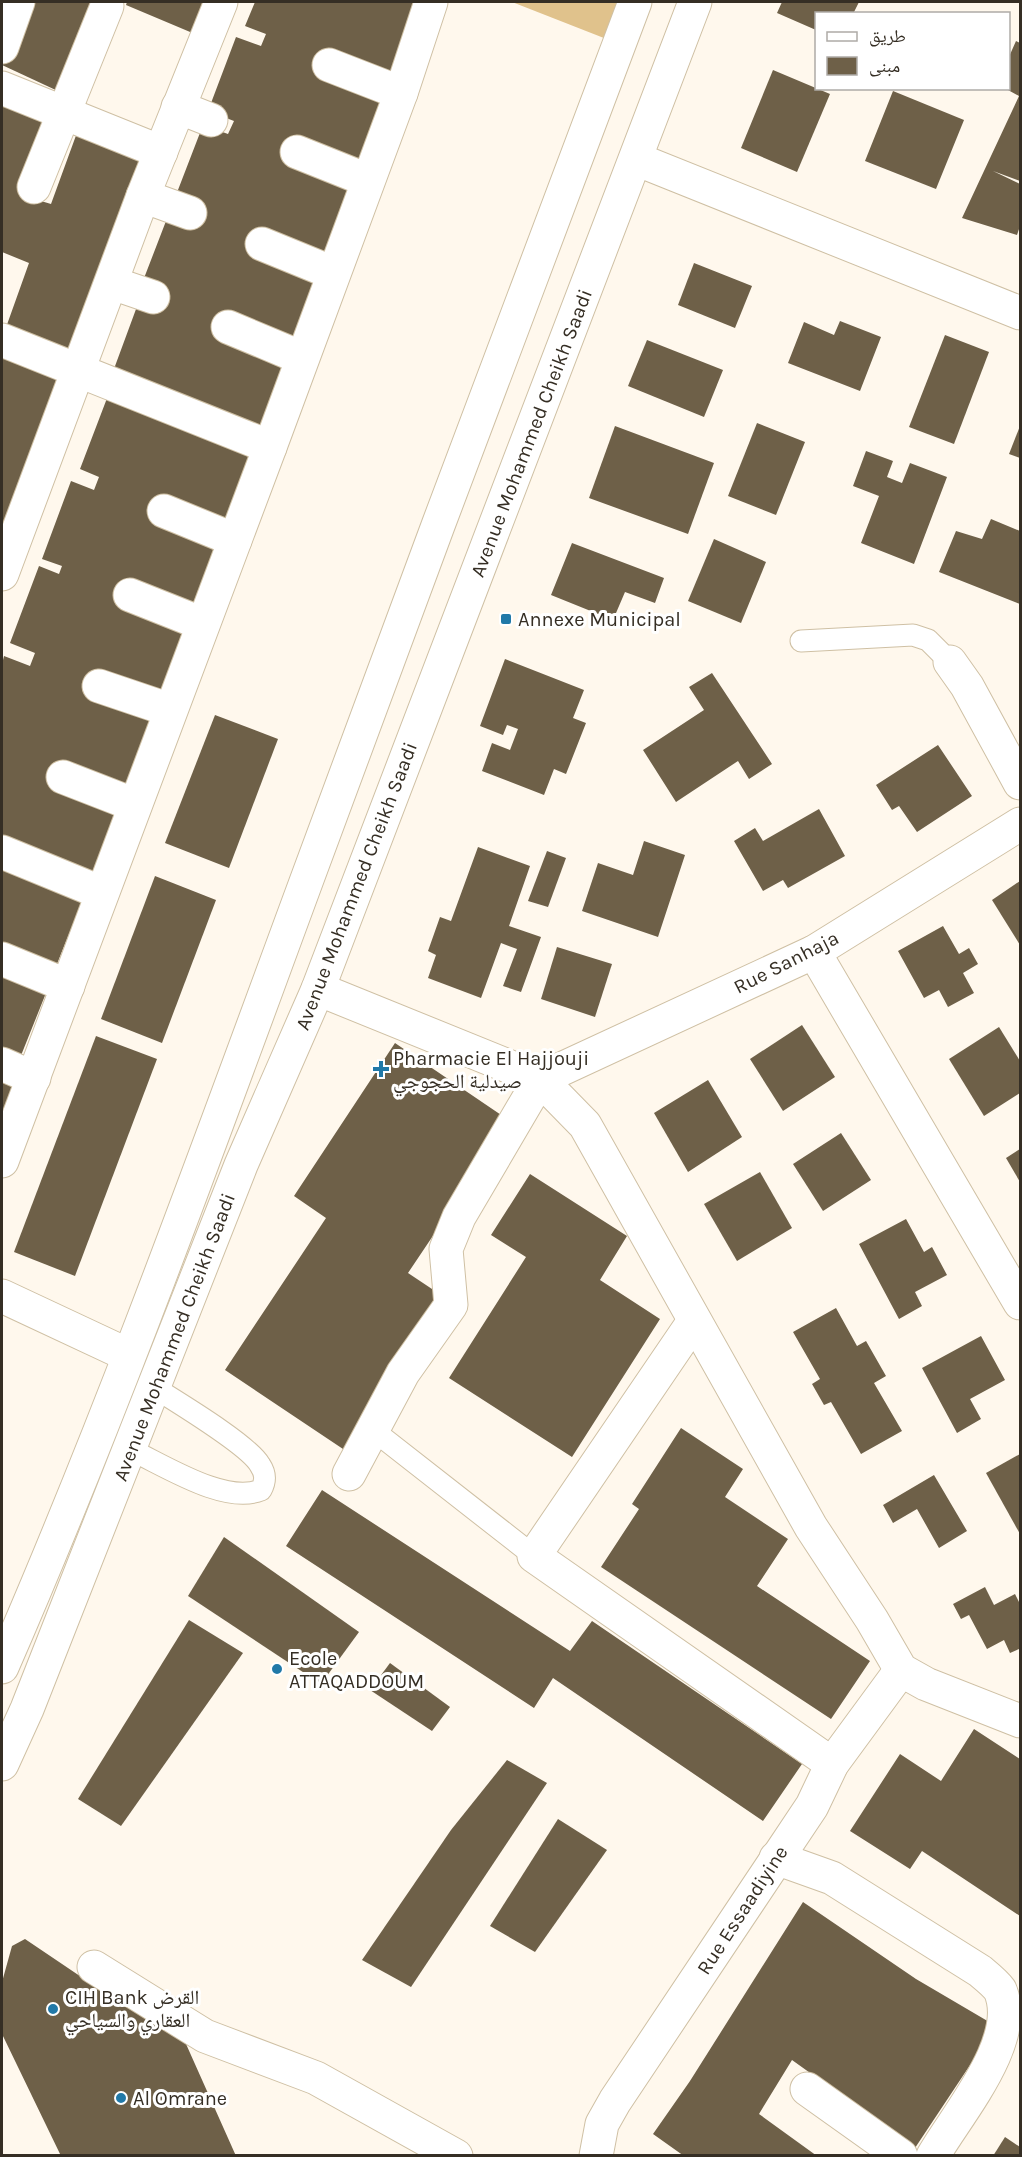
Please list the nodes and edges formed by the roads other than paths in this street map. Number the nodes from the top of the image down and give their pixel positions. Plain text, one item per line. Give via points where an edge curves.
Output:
1 (18, 2) edge
2 (431, 2) edge
3 (635, 2) edge
4 (695, 2) edge
5 (107, 6) dead end
6 (226, 13) edge
7 (2, 47) edge
8 (329, 65) dead end
9 (2, 88) edge
10 (400, 93) junction
11 (178, 107) junction
12 (64, 114) junction
13 (211, 120) dead end
14 (161, 152) junction
15 (297, 152) dead end
16 (636, 159) junction
17 (367, 180) junction
18 (34, 187) dead end
19 (143, 196) junction
20 (190, 213) dead end
21 (262, 244) dead end
22 (333, 273) junction
23 (112, 283) junction
24 (153, 297) dead end
25 (1020, 312) edge
26 (228, 327) dead end
27 (2, 340) edge
28 (302, 358) junction
29 (78, 372) junction
30 (270, 447) junction
31 (164, 511) dead end
32 (235, 540) junction
33 (2, 574) edge
34 (130, 595) dead end
35 (203, 624) junction
36 (801, 641) dead end
37 (950, 662) joint
38 (99, 686) dead end
39 (170, 710) junction
40 (63, 777) dead end
41 (1020, 783) edge
42 (135, 805) junction
43 (1020, 824) edge
44 (2, 852) edge
45 (102, 893) junction
46 (814, 952) junction
47 (2, 958) edge
48 (68, 986) junction
49 (318, 989) junction
50 (2, 1064) edge
51 (34, 1078) junction
52 (540, 1079) junction
53 (2, 1161) edge
54 (2, 1296) edge
55 (1020, 1303) edge
56 (694, 1321) junction
57 (128, 1355) junction
58 (155, 1388) junction
59 (373, 1430) junction
60 (131, 1450) junction
61 (349, 1474) dead end
62 (534, 1556) junction
63 (2, 1667) edge
64 (901, 1670) junction
65 (1020, 1721) edge
66 (2, 1764) edge
67 (832, 1764) junction
68 (776, 1858) junction
69 (93, 1967) dead end
70 (807, 2089) dead end
71 (456, 2156) edge
72 (596, 2156) edge
73 (901, 2156) edge
74 (933, 2156) edge

1 - 7 street
2 - 10 street
3 - 57 street, Avenue Mohammed Cheikh Saadi
4 - 16 street, Avenue Mohammed Cheikh Saadi
5 - 12 street
6 - 11 street
8 - 10 street
9 - 12 street
10 - 17 street
11 - 13 street
11 - 14 street
12 - 14 street
12 - 18 street
14 - 19 street
15 - 17 street
16 - 25 street
16 - 49 street, Avenue Mohammed Cheikh Saadi
17 - 22 street
19 - 20 street
19 - 23 street
21 - 22 street
22 - 28 street
23 - 24 street
23 - 29 street
26 - 28 street
27 - 29 street
28 - 30 street
29 - 30 street
29 - 33 street
30 - 32 street
31 - 32 street
32 - 35 street
34 - 35 street
35 - 39 street
36 - 37 lane via 914,634 928,640
37 - 41 street
38 - 39 street
39 - 42 street
40 - 42 street
42 - 45 street
43 - 46 street, Rue Sanhaja
44 - 45 street
45 - 48 street
46 - 52 street, Rue Sanhaja
46 - 55 street
47 - 48 street
48 - 51 street
49 - 52 street
49 - 58 street, Avenue Mohammed Cheikh Saadi via 241,1165
50 - 51 street
51 - 53 street
52 - 56 street via 585,1125
52 - 59 street via 459,1217 446,1249 451,1305 403,1373
54 - 57 street
56 - 62 street
56 - 64 street via 811,1527
57 - 63 street, Avenue Mohammed Cheikh Saadi
58 - 60 street, Avenue Mohammed Cheikh Saadi
58 - 60 lane via 255,1457 265,1476 264,1486 248,1493 206,1487
59 - 61 street
59 - 62 lane
60 - 66 street, Avenue Mohammed Cheikh Saadi
62 - 67 street
64 - 65 street via 926,1684
64 - 67 street, Rue Essaadiyine
67 - 68 street, Rue Essaadiyine via 812,1806
68 - 72 street, Rue Essaadiyine via 615,2101 602,2124
68 - 74 street via 832,1878 980,1971 1000,1990 1008,2011 1004,2050
69 - 71 street via 205,2036 316,2078
70 - 73 street

